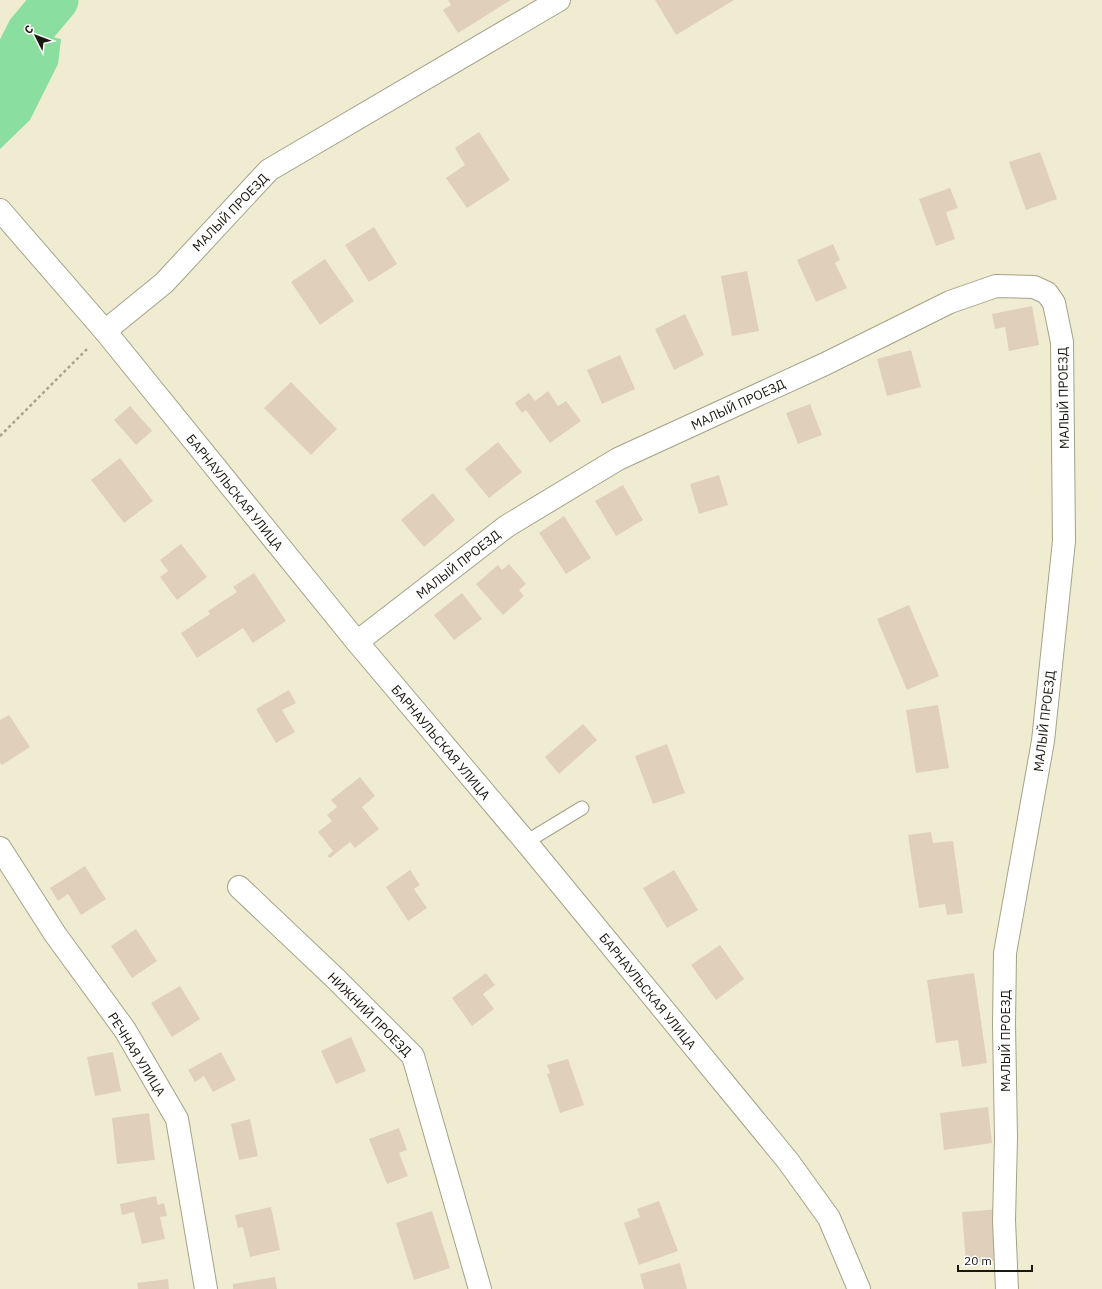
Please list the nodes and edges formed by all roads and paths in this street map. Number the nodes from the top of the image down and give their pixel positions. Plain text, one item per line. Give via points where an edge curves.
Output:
1 (559, 0) edge
2 (0, 210) edge
3 (105, 331) junction
4 (0, 436) edge
5 (357, 642) junction
6 (582, 808) dead end
7 (526, 842) junction
8 (0, 848) edge
9 (239, 887) dead end
10 (206, 1289) edge
11 (480, 1289) edge
12 (859, 1289) edge
13 (1007, 1289) edge

1 - 3 street, МАЛЫЙ ПРОЕЗД via 269,170 164,283
2 - 3 street, БАРНАУЛЬСКАЯ УЛИЦА
3 - 4 path
3 - 5 street, БАРНАУЛЬСКАЯ УЛИЦА
5 - 7 street, БАРНАУЛЬСКАЯ УЛИЦА
5 - 13 street, МАЛЫЙ ПРОЕЗД via 507,526 618,458 825,364 950,302 996,286 1034,287 1047,293 1054,303 1062,342 1064,541 1043,741 1005,954 1004,1220
6 - 7 lane
7 - 12 street, БАРНАУЛЬСКАЯ УЛИЦА via 788,1161 829,1218
8 - 10 street, РЕЧНАЯ УЛИЦА via 55,934 125,1030 177,1119
9 - 11 street, НИЖНИЙ ПРОЕЗД via 413,1056

